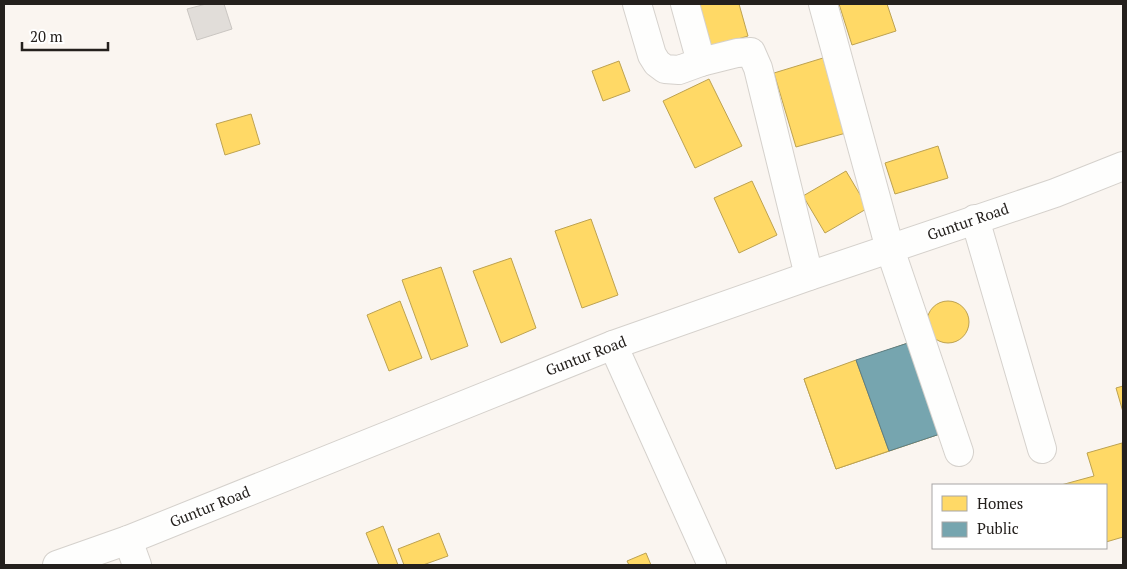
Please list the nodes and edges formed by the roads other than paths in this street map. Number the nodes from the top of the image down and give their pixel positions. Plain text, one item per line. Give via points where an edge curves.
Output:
1 (637, 4) edge
2 (685, 4) edge
3 (823, 4) edge
4 (701, 62) junction
5 (1123, 166) edge
6 (975, 219) junction
7 (890, 249) junction
8 (809, 276) junction
9 (613, 345) junction
10 (1042, 449) dead end
11 (959, 452) dead end
12 (128, 540) junction
13 (57, 565) edge
14 (136, 565) edge
15 (712, 565) edge

1 - 4 street via 657,63 664,69 679,70
2 - 4 street
3 - 7 street
4 - 8 street via 751,52 758,68
5 - 6 street, Guntur Road
6 - 7 street, Guntur Road
6 - 10 street
7 - 8 street, Guntur Road
7 - 11 street
8 - 9 street, Guntur Road
9 - 12 street, Guntur Road
9 - 15 street
12 - 13 street, Guntur Road
12 - 14 street

